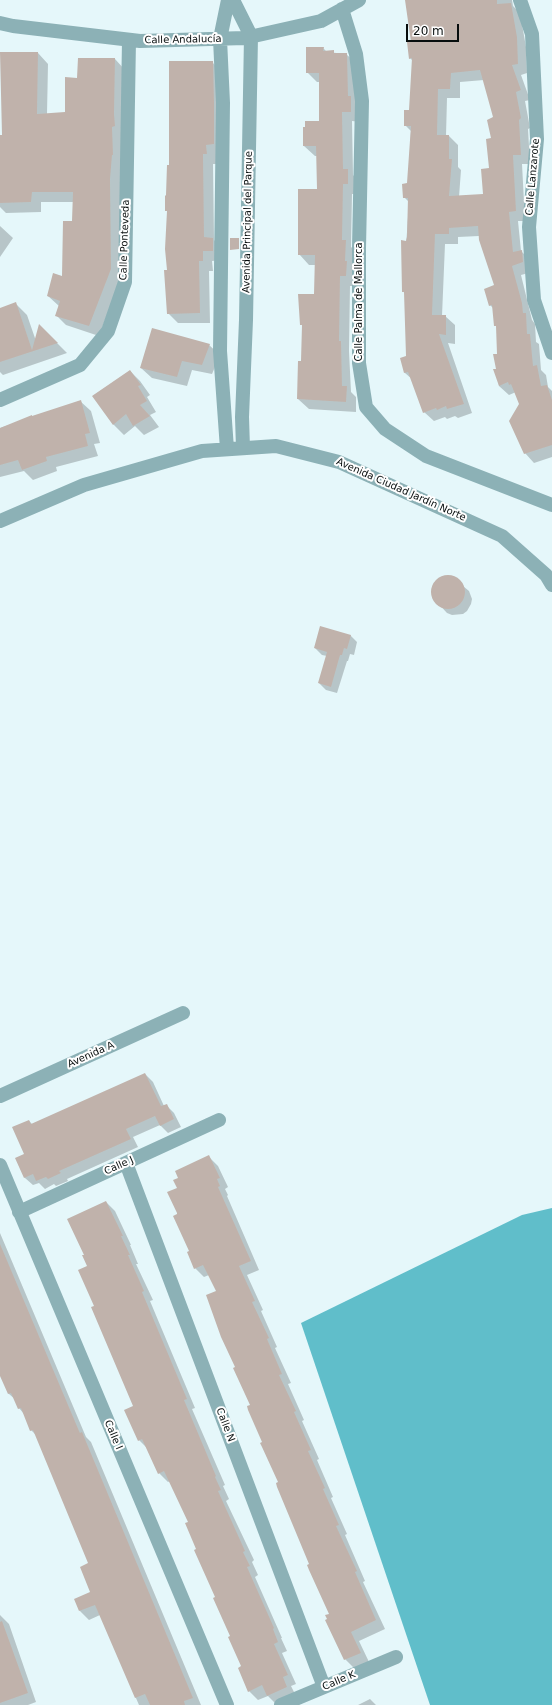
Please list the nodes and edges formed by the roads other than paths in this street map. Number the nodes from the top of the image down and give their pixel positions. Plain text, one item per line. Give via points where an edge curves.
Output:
1 (228, 0) edge
2 (233, 0) edge
3 (359, 0) edge
4 (520, 0) edge
5 (342, 10) junction
6 (0, 23) edge
7 (252, 36) junction
8 (220, 39) junction
9 (130, 40) junction
10 (552, 354) edge
11 (0, 400) edge
12 (244, 448) junction
13 (227, 449) junction
14 (552, 505) edge
15 (0, 522) edge
16 (552, 586) edge
17 (183, 1014) dead end
18 (0, 1096) edge
19 (220, 1120) dead end
20 (126, 1163) junction
21 (0, 1166) edge
22 (19, 1212) junction
23 (396, 1657) dead end
24 (324, 1687) junction
25 (227, 1705) edge
26 (281, 1705) edge

1 - 8 street
2 - 7 street, Avenida Principal del Parque
3 - 5 street, Calle Andalucía
4 - 10 street, Calle Lanzarote via 532,34 537,139 530,227 534,300
5 - 7 street, Calle Andalucía via 321,21
5 - 14 street, Calle Palma de Mallorca via 356,54 362,101 359,363 366,407 385,429 426,456
6 - 9 street, Calle Andalucía
7 - 8 street, Calle Andalucía
7 - 12 street, Avenida Principal del Parque via 242,417
8 - 9 street, Calle Andalucía
8 - 13 street via 223,103 220,351
9 - 11 street, Calle Ponteveda via 124,282 108,331 80,365
12 - 13 street, Avenida Ciudad Jardín Norte
12 - 16 street, Avenida Ciudad Jardín Norte via 276,446 339,462 502,536 546,575
13 - 15 street, Avenida Ciudad Jardín Norte via 202,451 84,485
17 - 18 street, Avenida A
19 - 20 street, Calle J
20 - 22 street, Calle J
20 - 24 street, Calle N
21 - 22 street, Calle I
22 - 25 street, Calle I
23 - 24 street, Calle K
24 - 26 street, Calle K

